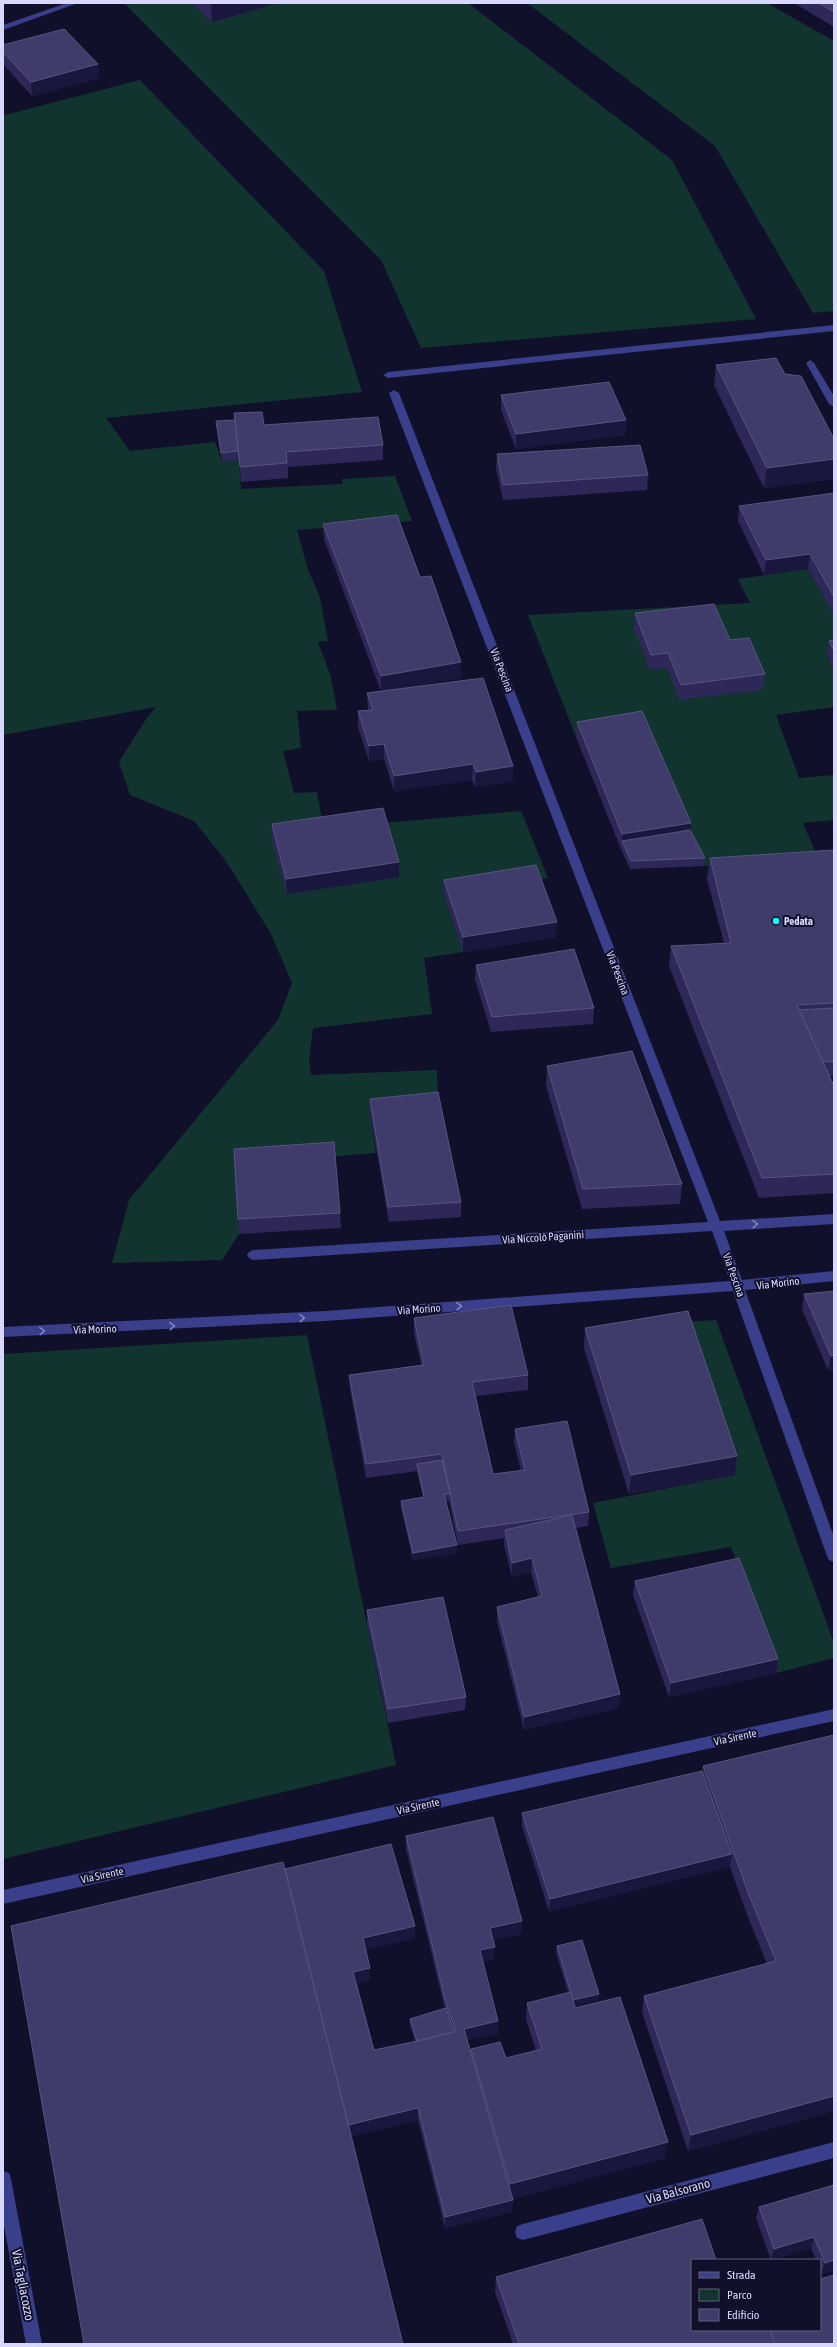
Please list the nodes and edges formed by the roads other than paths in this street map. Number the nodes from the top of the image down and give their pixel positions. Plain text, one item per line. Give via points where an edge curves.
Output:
1 (74, 3) edge
2 (3, 28) edge
3 (834, 328) edge
4 (810, 363) dead end
5 (388, 375) dead end
6 (394, 393) dead end
7 (834, 404) edge
8 (834, 1219) edge
9 (716, 1226) junction
10 (253, 1255) dead end
11 (834, 1276) edge
12 (738, 1287) junction
13 (3, 1332) edge
14 (834, 1556) edge
15 (834, 1715) edge
16 (3, 1897) edge
17 (834, 2150) edge
18 (3, 2179) edge
19 (523, 2232) dead end
20 (34, 2344) edge

1 - 2 street
3 - 5 street
4 - 7 street
6 - 9 street, Via Pescina
9 -> 8 street, Via Niccolò Paganini
9 - 10 street, Via Niccolò Paganini
9 - 12 street, Via Pescina
11 - 12 street, Via Morino
13 -> 12 street, Via Morino via 158,1326
12 - 14 street, Via Pescina
15 - 16 street, Via Sirente
17 - 19 street, Via Balsorano
18 - 20 street, Via Tagliacozzo

